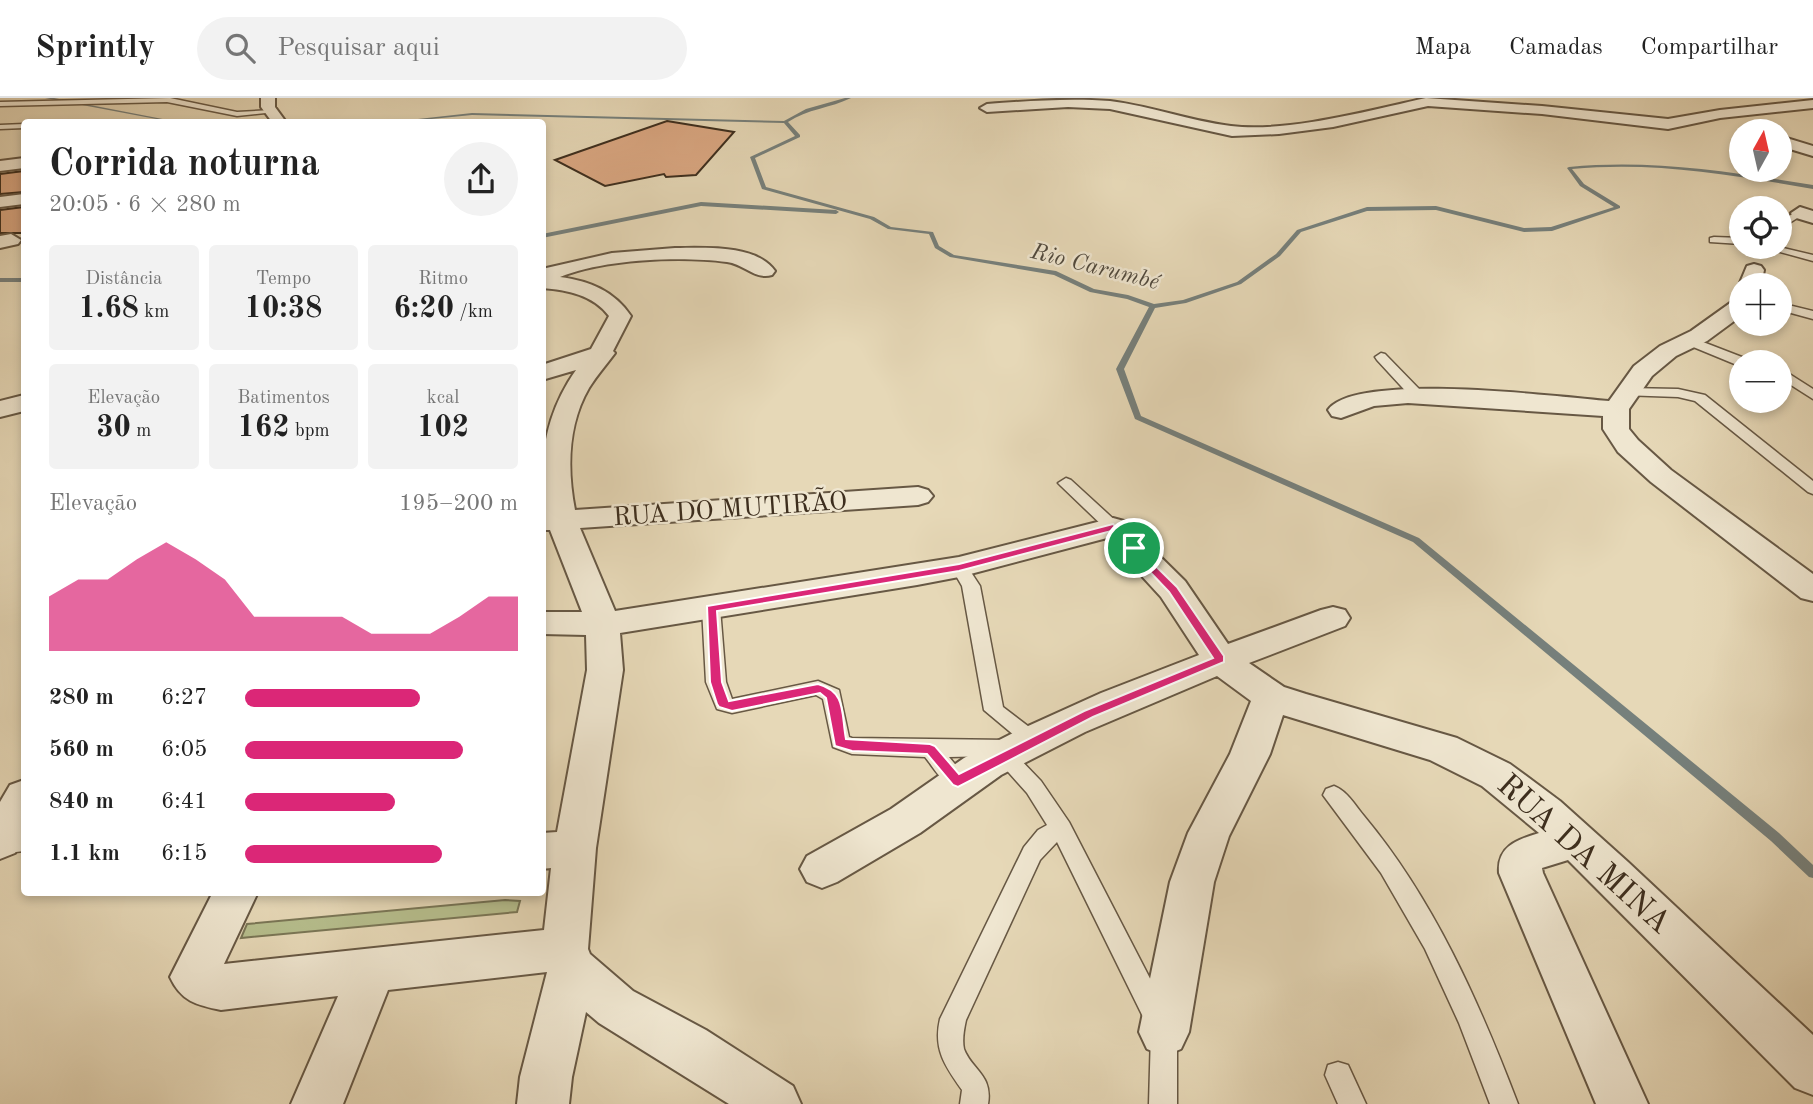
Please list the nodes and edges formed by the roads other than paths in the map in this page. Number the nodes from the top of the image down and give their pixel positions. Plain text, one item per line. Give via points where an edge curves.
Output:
1 (1135, 98) edge
2 (1549, 98) edge
3 (1703, 100) dead end
4 (0, 104) edge
5 (1097, 104) junction
6 (1813, 104) edge
7 (1119, 106) junction
8 (1753, 110) junction
9 (273, 111) edge
10 (1033, 121) dead end
11 (1091, 121) dead end
12 (1668, 124) junction
13 (21, 126) edge
14 (0, 127) edge
15 (1717, 131) dead end
16 (1792, 144) edge
17 (1813, 150) edge
18 (21, 163) edge
19 (0, 166) edge
20 (21, 199) edge
21 (0, 202) edge
22 (1714, 240) dead end
23 (1729, 241) edge
24 (1792, 253) edge
25 (1813, 258) edge
26 (765, 271) dead end
27 (546, 278) edge
28 (546, 280) edge
29 (1792, 309) edge
30 (1729, 314) edge
31 (1813, 315) edge
32 (1690, 341) junction
33 (603, 353) junction
34 (1381, 357) dead end
35 (1729, 357) edge
36 (546, 372) edge
37 (1792, 380) edge
38 (1417, 395) junction
39 (1813, 395) edge
40 (1621, 400) junction
41 (21, 404) edge
42 (0, 409) edge
43 (1341, 410) dead end
44 (1066, 483) dead end
45 (1813, 489) edge
46 (918, 496) dead end
47 (552, 520) edge
48 (1113, 527) junction
49 (966, 565) junction
50 (1813, 590) edge
51 (712, 608) junction
52 (1333, 618) dead end
53 (546, 623) edge
54 (604, 624) junction
55 (1220, 659) junction
56 (1271, 696) junction
57 (1019, 748) junction
58 (930, 749) junction
59 (958, 781) junction
60 (1334, 795) dead end
61 (21, 802) edge
62 (1060, 828) junction
63 (1576, 840) junction
64 (21, 842) edge
65 (0, 843) edge
66 (559, 849) edge
67 (821, 869) dead end
68 (234, 896) edge
69 (569, 958) junction
70 (370, 969) junction
71 (1164, 1032) junction
72 (1813, 1070) edge
73 (1338, 1075) dead end
74 (317, 1104) edge
75 (543, 1104) edge
76 (775, 1104) edge
77 (974, 1104) edge
78 (1163, 1104) edge
79 (1352, 1104) edge
80 (1504, 1104) edge
81 (1622, 1104) edge

1 - 7 street
2 - 12 street
3 - 8 street
4 - 9 lane via 167,100 237,114
5 - 7 street
5 - 10 street via 987,108
5 - 11 street
6 - 8 street
7 - 12 street via 1232,131 1333,122 1428,102
8 - 12 street
12 - 15 street
13 - 14 lane
16 - 17 street
18 - 19 street
20 - 21 street
22 - 23 lane
24 - 25 lane
26 - 27 street via 730,257 665,256 595,261
28 - 33 street via 585,288 612,303 620,316
29 - 31 lane
30 - 32 street
32 - 35 lane
32 - 40 street via 1643,371
33 - 36 street
33 - 47 street via 574,391 563,418
34 - 38 lane
37 - 39 lane
38 - 40 street
38 - 43 street via 1369,398
40 - 45 lane via 1678,393 1700,398
40 - 50 street via 1616,429 1643,461
41 - 42 street
44 - 48 lane
46 - 47 street, RUA DO MUTIRÃO
47 - 54 street
48 - 49 street
48 - 55 street, RUA DA MINA via 1173,589
49 - 51 street
49 - 57 lane via 993,710
51 - 54 street
51 - 58 lane via 716,682 724,704 818,688 832,695 839,742
52 - 55 street
53 - 54 street
54 - 66 street via 606,670
55 - 56 street, RUA DA MINA
55 - 57 street
56 - 63 street, RUA DA MINA via 1443,749 1471,762 1513,788
56 - 71 street via 1250,754 1209,833 1192,882
57 - 58 lane
57 - 59 street
57 - 62 lane via 1034,787
58 - 59 lane
59 - 67 street via 917,813
60 - 80 lane via 1389,863 1418,911 1457,983
61 - 65 street
62 - 71 lane
62 - 77 lane via 1032,854 953,1018 949,1035 954,1058 973,1080
63 - 72 street, RUA DA MINA
63 - 81 street via 1527,855 1520,862 1521,873
64 - 65 lane
66 - 69 street
68 - 70 street via 194,976 205,984 220,988
69 - 70 street
69 - 75 street
69 - 76 street via 616,1007
70 - 74 street
71 - 78 lane
73 - 79 lane

